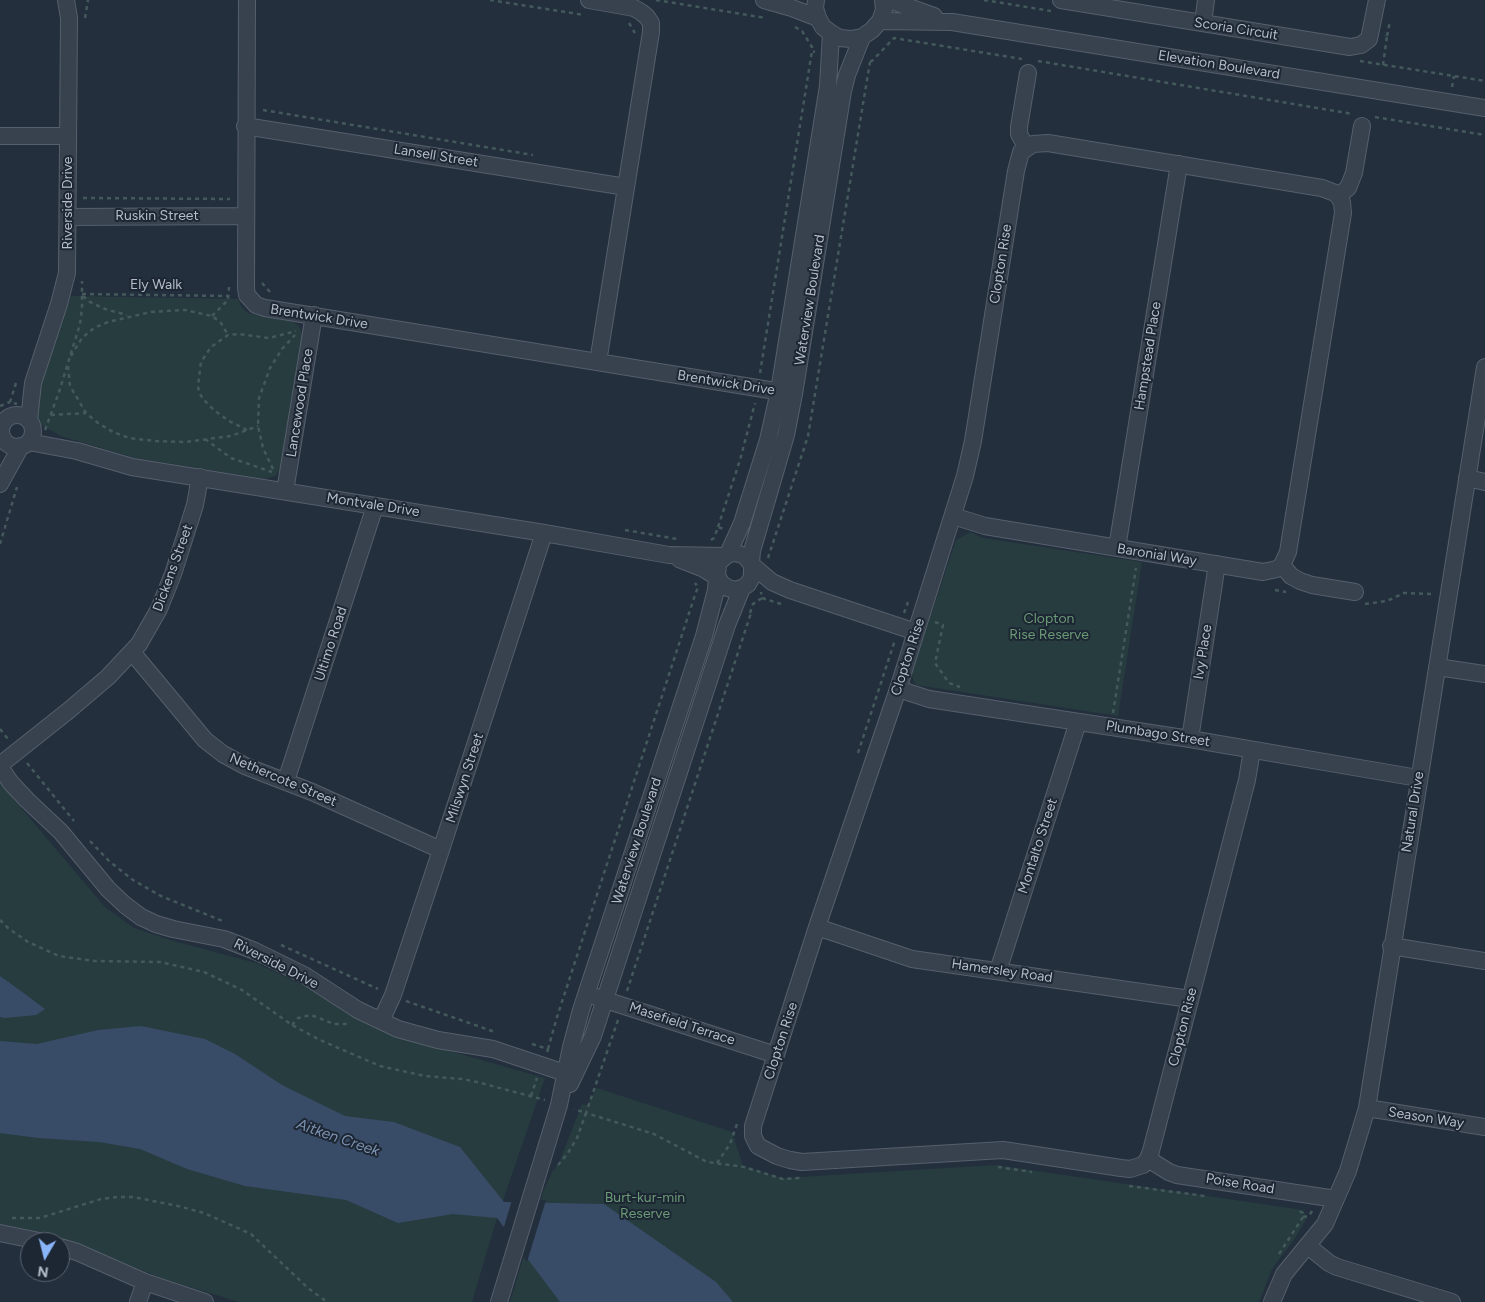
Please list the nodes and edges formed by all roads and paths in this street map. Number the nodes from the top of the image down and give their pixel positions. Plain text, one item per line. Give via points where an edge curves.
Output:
1 (66, 0) edge
2 (73, 0) edge
3 (247, 0) edge
4 (490, 0) edge
5 (589, 0) edge
6 (656, 0) edge
7 (660, 0) edge
8 (764, 0) edge
9 (816, 0) edge
10 (884, 0) edge
11 (889, 0) edge
12 (1019, 0) edge
13 (1061, 0) edge
14 (1206, 0) edge
15 (1377, 0) edge
16 (1018, 6) dead end
17 (792, 8) junction
18 (591, 16) dead end
19 (69, 18) junction
20 (818, 18) junction
21 (774, 19) dead end
22 (880, 21) junction
23 (628, 22) dead end
24 (952, 22) junction
25 (1203, 24) junction
26 (831, 33) junction
27 (862, 37) junction
28 (633, 42) dead end
29 (812, 51) junction
30 (830, 54) junction
31 (853, 58) junction
32 (870, 61) junction
33 (1027, 64) junction
34 (1454, 76) dead end
35 (1448, 88) dead end
36 (263, 104) dead end
37 (1485, 108) edge
38 (1364, 119) junction
39 (245, 126) junction
40 (1485, 135) edge
41 (0, 136) edge
42 (68, 136) junction
43 (1026, 147) junction
44 (535, 155) dead end
45 (1179, 164) junction
46 (626, 187) junction
47 (819, 193) junction
48 (1338, 196) junction
49 (83, 198) dead end
50 (230, 199) dead end
51 (68, 216) junction
52 (246, 216) junction
53 (262, 274) dead end
54 (82, 294) junction
55 (279, 294) dead end
56 (130, 316) junction
57 (212, 316) junction
58 (314, 316) junction
59 (228, 334) junction
60 (598, 362) junction
61 (68, 364) junction
62 (1485, 367) edge
63 (26, 379) junction
64 (758, 388) junction
65 (787, 393) junction
66 (86, 413) junction
67 (50, 415) junction
68 (19, 420) edge
69 (258, 426) junction
70 (247, 430) junction
71 (2, 436) edge
72 (204, 439) junction
73 (200, 477) junction
74 (20, 478) dead end
75 (1467, 478) junction
76 (1, 482) edge
77 (1485, 482) edge
78 (285, 491) junction
79 (375, 506) junction
80 (953, 516) junction
81 (718, 527) dead end
82 (622, 530) dead end
83 (544, 533) junction
84 (679, 539) dead end
85 (0, 544) edge
86 (1117, 548) junction
87 (669, 555) junction
88 (726, 555) junction
89 (770, 563) dead end
90 (752, 564) junction
91 (1216, 564) junction
92 (1282, 565) junction
93 (702, 568) junction
94 (1136, 568) dead end
95 (717, 578) junction
96 (744, 587) junction
97 (790, 590) junction
98 (1355, 592) dead end
99 (910, 594) dead end
100 (751, 613) dead end
101 (902, 619) junction
102 (918, 624) junction
103 (132, 652) junction
104 (1437, 667) junction
105 (1485, 674) edge
106 (962, 687) dead end
107 (898, 689) junction
108 (1110, 717) junction
109 (1078, 722) junction
110 (0, 728) edge
111 (1190, 739) junction
112 (1252, 750) junction
113 (18, 752) junction
114 (858, 754) dead end
115 (0, 766) edge
116 (1418, 778) junction
117 (286, 781) junction
118 (652, 796) junction
119 (669, 801) junction
120 (76, 823) dead end
121 (88, 838) dead end
122 (441, 850) junction
123 (0, 920) edge
124 (231, 925) dead end
125 (817, 928) junction
126 (277, 943) dead end
127 (1391, 946) junction
128 (1485, 961) edge
129 (998, 971) junction
130 (586, 994) junction
131 (393, 995) junction
132 (1190, 999) junction
133 (604, 1000) junction
134 (623, 1004) junction
135 (375, 1018) junction
136 (292, 1025) junction
137 (500, 1034) dead end
138 (529, 1043) dead end
139 (548, 1049) junction
140 (776, 1055) junction
141 (542, 1065) junction
142 (570, 1075) junction
143 (531, 1096) junction
144 (559, 1105) junction
145 (1366, 1108) junction
146 (586, 1113) junction
147 (739, 1117) dead end
148 (1485, 1127) edge
149 (1148, 1159) junction
150 (717, 1164) junction
151 (994, 1166) dead end
152 (556, 1168) dead end
153 (1032, 1172) dead end
154 (801, 1178) dead end
155 (1128, 1186) dead end
156 (1207, 1197) dead end
157 (1336, 1199) junction
158 (1295, 1209) dead end
159 (1312, 1210) dead end
160 (1303, 1217) junction
161 (6, 1218) dead end
162 (0, 1233) edge
163 (20, 1237) edge
164 (1308, 1246) junction
165 (70, 1250) edge
166 (1277, 1256) dead end
167 (145, 1282) junction
168 (138, 1302) edge
169 (205, 1302) edge
170 (327, 1302) edge
171 (499, 1302) edge
172 (1272, 1302) edge
173 (1452, 1302) edge

1 - 19 street, Riverside Drive
2 - 19 street, Riverside Drive
3 - 39 street, Brentwick Drive
4 - 18 path
5 - 46 street via 634,8 648,17 650,23
6 - 7 path
7 - 21 path
8 - 17 street
9 - 20 street
10 - 22 street
11 - 24 street, Elevation Boulevard
12 - 16 path
13 - 25 street, Scoria Circuit
14 - 25 street
15 - 25 street, Scoria Circuit via 1369,39 1356,47
17 - 20 street
17 - 29 path via 789,24 802,31
19 - 42 street, Riverside Drive
20 - 26 street
22 - 24 street, Elevation Boulevard
22 - 27 street
23 - 28 path via 635,32
24 - 37 street, Elevation Boulevard
26 - 27 street via 840,38
26 - 30 street, Waterview Boulevard
27 - 31 street, Waterview Boulevard
29 - 30 path
29 - 64 path
30 - 47 street, Waterview Boulevard
31 - 32 path
31 - 47 street, Waterview Boulevard
32 - 33 path via 894,38
32 - 89 path via 808,436 768,558
33 - 38 path
33 - 43 street via 1019,127
34 - 35 path via 1452,88
36 - 44 path via 263,110
38 - 40 path
38 - 48 street via 1354,173 1348,188
39 - 46 street, Lansell Street
39 - 52 street, Brentwick Drive
41 - 42 street
42 - 51 street, Riverside Drive
43 - 45 street via 1048,143
43 - 80 street, Clopton Rise via 1019,158 973,441
45 - 48 street via 1322,188
45 - 86 street, Hampstead Place
46 - 60 street
47 - 65 street, Waterview Boulevard
48 - 92 street via 1343,213 1288,552
49 - 50 path
51 - 52 street, Ruskin Street
51 - 63 street, Riverside Drive via 68,260 64,284
52 - 58 street, Brentwick Drive via 246,288 250,300 265,308
53 - 55 path via 262,284 269,292
54 - 56 path via 90,302
54 - 57 path, Ely Walk via 229,296
54 - 61 path via 80,324
56 - 57 path via 185,310
56 - 61 path via 94,328 82,338
57 - 59 path via 221,322
58 - 60 street, Brentwick Drive
58 - 78 street, Lancewood Place
59 - 69 path via 268,338 300,330 270,368 259,398
59 - 70 path via 211,347 200,362 199,392 215,411
60 - 64 street, Brentwick Drive
61 - 66 path via 70,386
61 - 67 path
62 - 75 street, Natural Drive
63 - 68 street, Riverside Drive
63 - 68 path
64 - 65 street, Brentwick Drive
64 - 81 path via 740,460
65 - 88 street, Waterview Boulevard via 768,440 745,514
65 - 90 street, Waterview Boulevard via 786,435 752,551
66 - 67 path
66 - 72 path via 113,432 129,438 185,442
67 - 68 path
67 - 68 path
68 - 71 street, Riverside Drive via 2,426
68 - 71 street, Montvale Drive via 12,446
68 - 73 street, Montvale Drive via 77,451 132,466
68 - 76 street, Riverside Drive
69 - 70 path
69 - 72 path via 274,473 231,458
70 - 72 path via 231,436
71 - 76 street, Riverside Drive
73 - 78 street, Montvale Drive
73 - 103 street, Dickens Street via 195,505 160,609
74 - 85 path
75 - 77 street
75 - 104 street, Natural Drive
78 - 79 street, Montvale Drive
79 - 83 street, Montvale Drive
79 - 117 street, Ultimo Road
80 - 86 street, Baronial Way via 984,526
80 - 102 street, Clopton Rise
82 - 84 path
83 - 87 street, Montvale Drive
83 - 122 street, Milswyn Street
86 - 91 street, Baronial Way
87 - 88 street, Montvale Drive
87 - 93 street, Montvale Drive
88 - 90 street via 741,554
88 - 95 street via 718,563
90 - 96 street via 752,577
90 - 97 street via 772,582
91 - 92 street, Baronial Way via 1263,572
91 - 111 street, Ivy Place
92 - 98 street via 1300,581
93 - 95 street, Montvale Drive
93 - 139 path via 694,581 698,588
94 - 108 path
95 - 96 street via 728,588
95 - 118 street, Waterview Boulevard via 704,636
96 - 97 street
96 - 119 street, Waterview Boulevard via 726,625
97 - 101 street
99 - 101 path
100 - 134 path
101 - 102 street
101 - 102 path
101 - 114 path
102 - 106 path via 944,625 935,663 949,683
102 - 107 street, Clopton Rise
103 - 113 street, Riverside Drive via 102,682
103 - 117 street, Nethercote Street via 205,740 245,766
104 - 105 street
104 - 116 street, Natural Drive
107 - 109 street, Plumbago Street via 929,699
107 - 125 street, Clopton Rise
108 - 109 street, Plumbago Street
108 - 111 street, Plumbago Street
109 - 129 street, Montalto Street
110 - 113 path
111 - 112 street, Plumbago Street
112 - 116 street, Plumbago Street
112 - 132 street, Clopton Rise via 1248,780
113 - 115 street, Riverside Drive
113 - 120 path
115 - 135 street, Riverside Drive via 11,783 61,832 108,889 141,917 173,929 224,939 255,951 304,975
116 - 127 street, Natural Drive
117 - 122 street, Nethercote Street
118 - 119 street
118 - 130 street, Waterview Boulevard
119 - 133 street, Waterview Boulevard
121 - 124 path via 133,880 161,896
122 - 131 street, Milswyn Street
123 - 136 path via 28,942 59,956 94,962 160,962 204,972 242,990
125 - 129 street, Hamersley Road via 912,958
125 - 140 street, Clopton Rise
126 - 131 path
127 - 128 street
127 - 145 street, Natural Drive
129 - 132 street, Hamersley Road
130 - 133 street, Masefield Terrace
130 - 142 street, Waterview Boulevard via 571,1047
131 - 135 street, Milswyn Street
131 - 137 path
132 - 149 street, Clopton Rise
133 - 134 street, Masefield Terrace
133 - 142 street, Waterview Boulevard via 593,1036
134 - 140 street, Masefield Terrace
134 - 146 path
135 - 136 path via 342,1025 310,1014 298,1018
135 - 141 street, Riverside Drive via 418,1036 493,1049
136 - 143 path via 380,1066 425,1076 462,1079
138 - 139 path
139 - 141 path
140 - 149 street, Clopton Rise via 753,1126 753,1136 765,1151 790,1160 814,1162 1003,1150 1130,1169 1143,1165
141 - 142 street, Riverside Drive
141 - 143 path
142 - 144 street, Waterview Boulevard
143 - 144 path
144 - 146 path
144 - 171 street, Waterview Boulevard
145 - 148 street, Season Way
145 - 157 street, Natural Drive via 1348,1172
146 - 150 path via 654,1134 695,1157
146 - 152 path via 577,1138
147 - 150 path via 730,1144
149 - 157 street, Poise Road via 1176,1175
150 - 154 path via 744,1167 783,1179
151 - 153 path
155 - 156 path
157 - 164 street, Natural Drive
158 - 160 path
159 - 160 path via 1309,1216
160 - 166 path
161 - 170 path via 40,1218 117,1197 178,1206 204,1213 251,1234
162 - 163 street
164 - 172 street, Natural Drive via 1284,1274
164 - 173 street via 1337,1267
165 - 167 street
167 - 168 street
167 - 169 street

